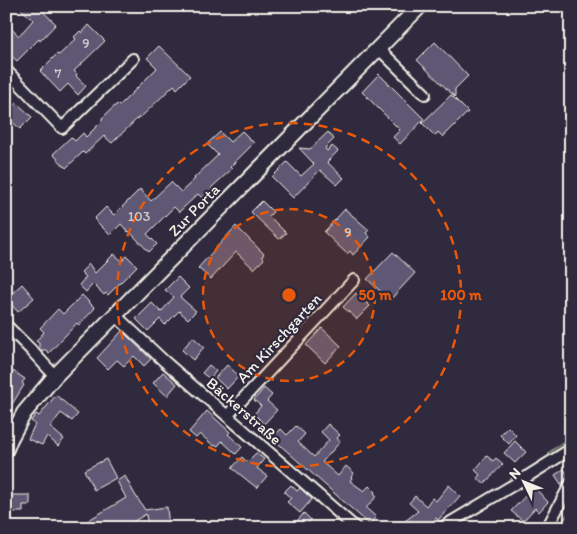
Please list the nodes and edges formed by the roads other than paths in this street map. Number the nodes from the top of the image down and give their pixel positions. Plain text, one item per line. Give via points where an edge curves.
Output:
1 (420, 6) edge
2 (378, 48) junction
3 (133, 59) dead end
4 (6, 70) edge
5 (425, 94) dead end
6 (354, 280) dead end
7 (115, 315) junction
8 (6, 325) edge
9 (55, 376) junction
10 (227, 416) junction
11 (6, 449) edge
12 (571, 449) edge
13 (571, 483) edge
14 (356, 528) edge
15 (441, 528) edge
16 (547, 528) edge

1 - 2 main road, Zur Porta
2 - 5 street
2 - 7 main road, Zur Porta
3 - 4 street via 62,128
6 - 10 street, Am Kirschgarten
7 - 9 main road, Zur Porta
7 - 10 street, Bäckerstraße
8 - 9 street
9 - 11 main road, Zur Porta via 24,413
10 - 14 street, Bäckerstraße
12 - 15 street
13 - 16 street

